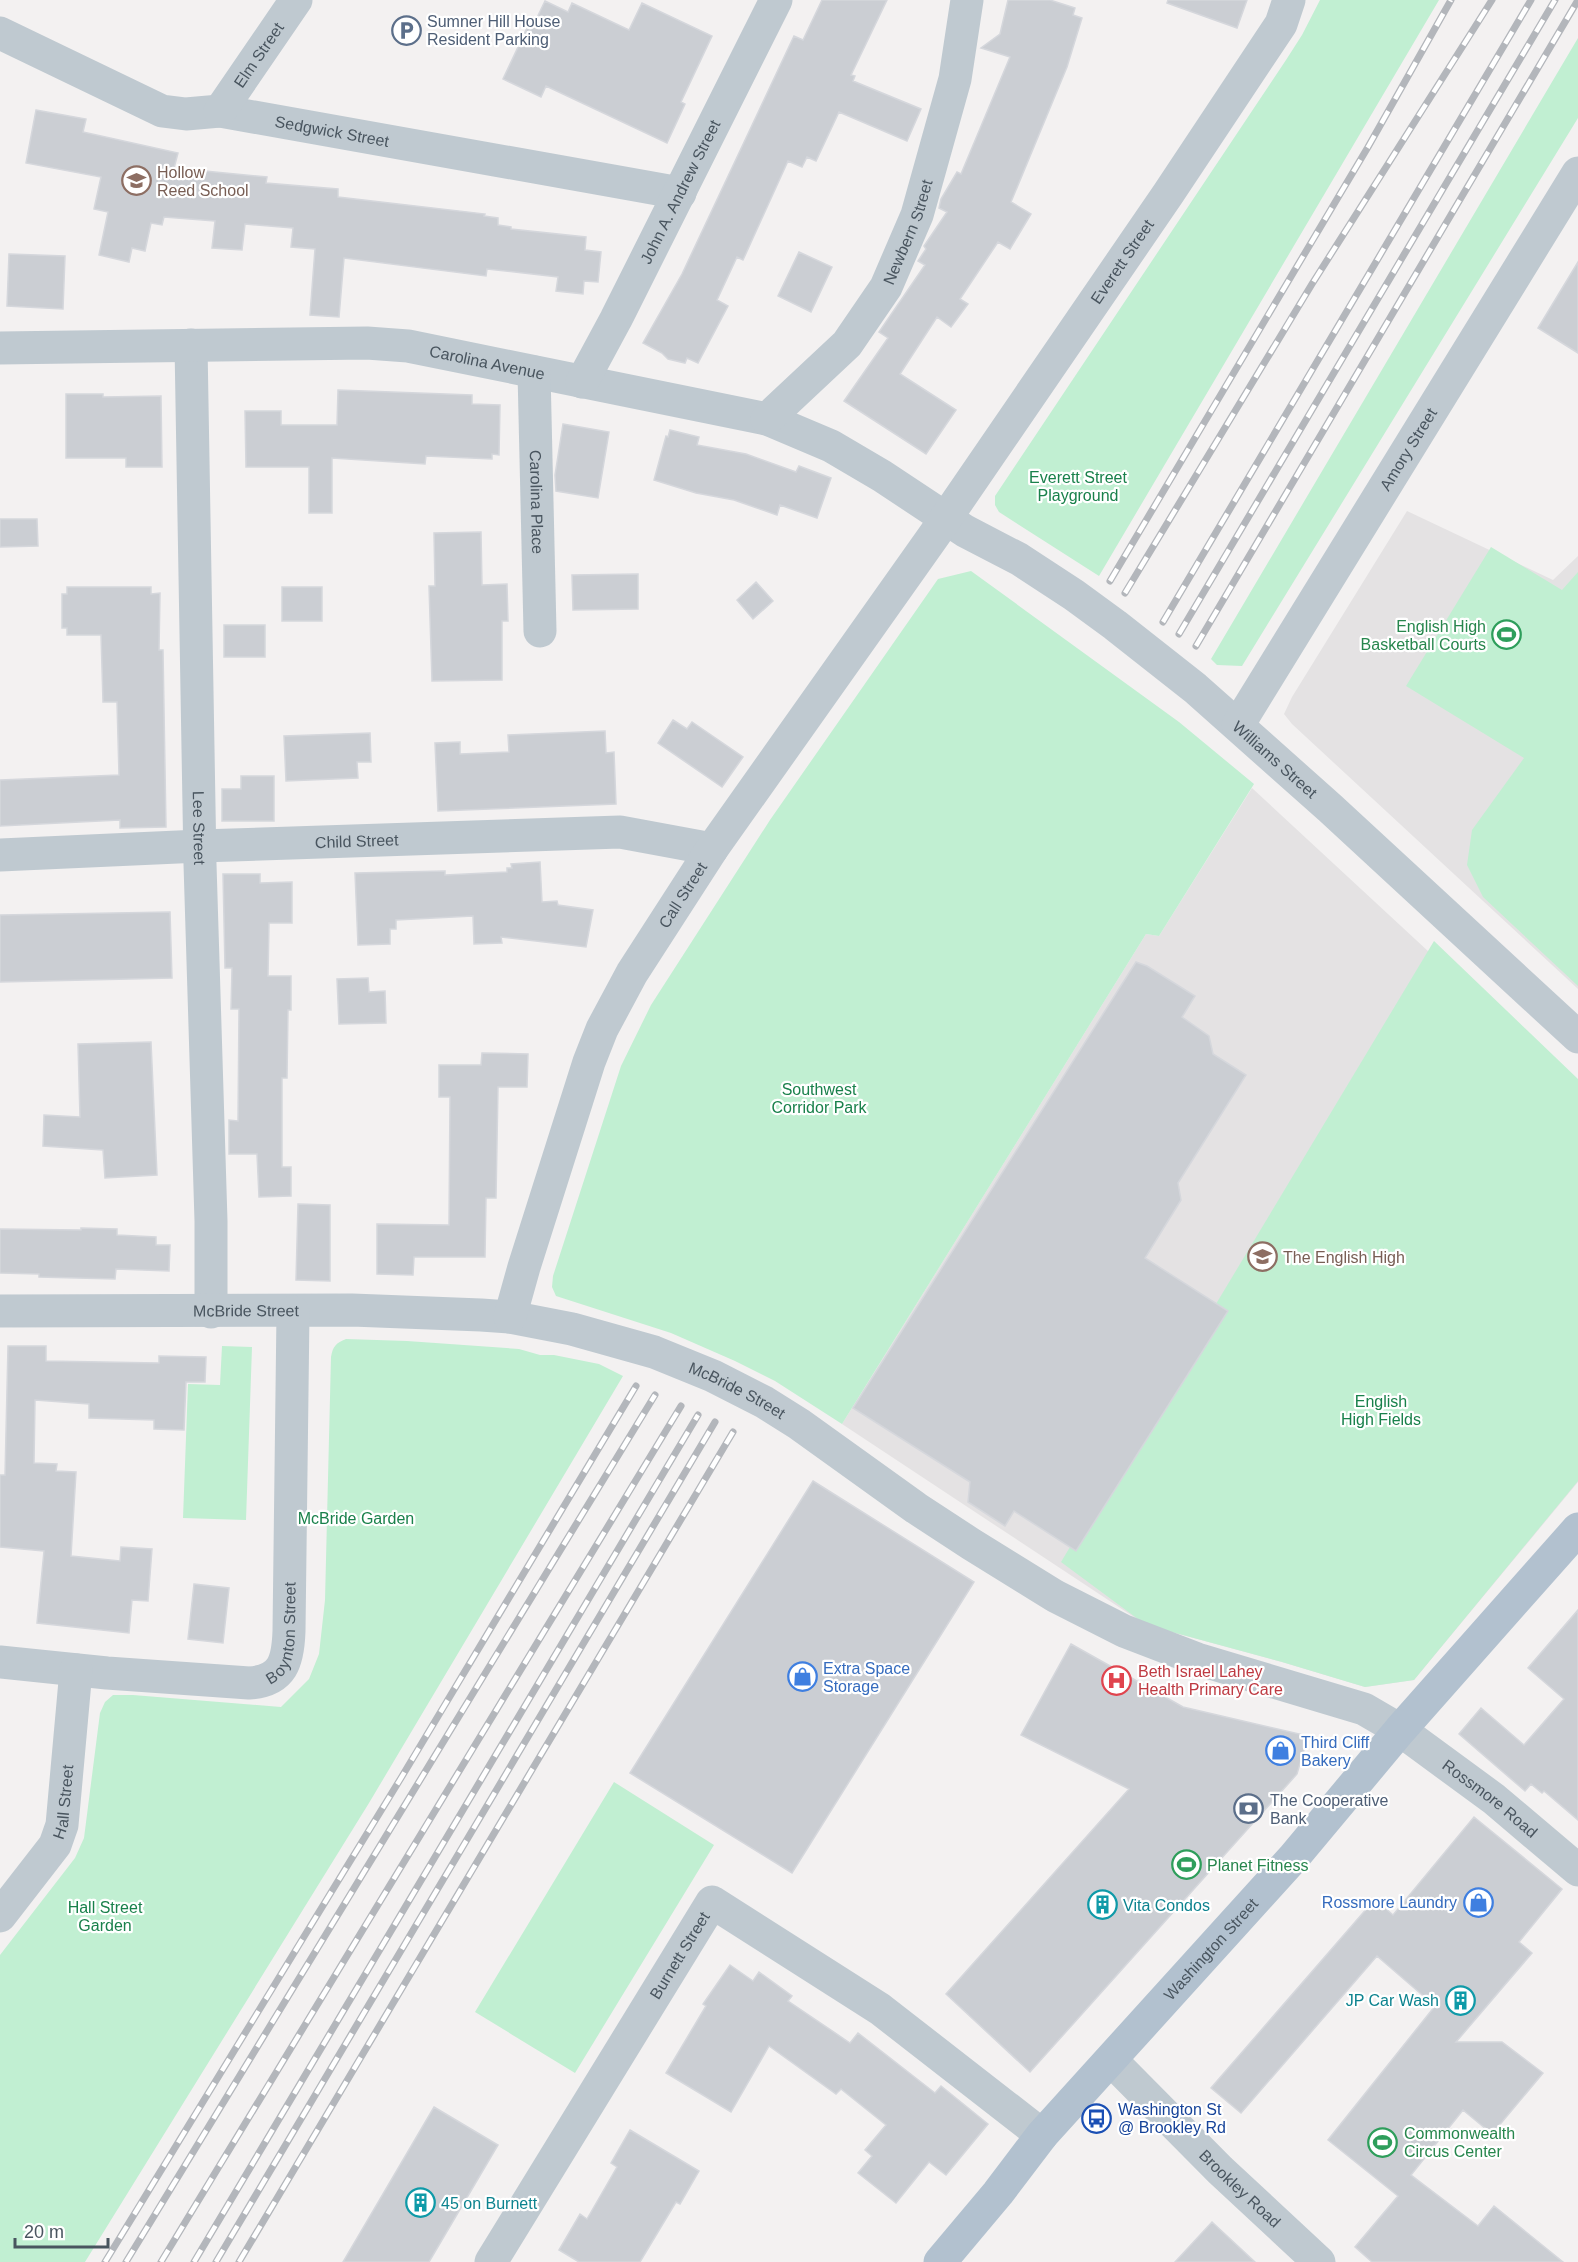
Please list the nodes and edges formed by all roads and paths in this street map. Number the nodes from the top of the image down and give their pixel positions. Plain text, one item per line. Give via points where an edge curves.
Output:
1 (296, 0) edge
2 (776, 0) edge
3 (967, 0) edge
4 (1289, 0) edge
5 (0, 33) edge
6 (220, 111) junction
7 (1578, 173) edge
8 (680, 193) junction
9 (191, 345) junction
10 (0, 348) edge
11 (534, 372) junction
12 (582, 382) junction
13 (767, 419) junction
14 (945, 519) junction
15 (540, 632) dead end
16 (1238, 725) junction
17 (200, 846) junction
18 (712, 849) junction
19 (0, 855) edge
20 (1578, 1037) edge
21 (0, 1311) edge
22 (211, 1312) junction
23 (293, 1312) junction
24 (510, 1317) junction
25 (1578, 1529) edge
26 (0, 1662) edge
27 (76, 1670) junction
28 (1400, 1730) junction
29 (1578, 1870) edge
30 (0, 1916) edge
31 (1111, 2060) junction
32 (1042, 2135) junction
33 (491, 2262) edge
34 (940, 2262) edge
35 (1319, 2262) edge

1 - 6 street, Elm Street
2 - 8 street, John A. Andrew Street
3 - 13 street, Newbern Street via 955,79 917,215 886,287 847,344
4 - 14 street, Everett Street via 1281,24 1227,106
5 - 6 street, Sedgwick Street via 162,111
6 - 8 street, Sedgwick Street
7 - 16 street, Amory Street
8 - 12 street, John A. Andrew Street
9 - 10 street, Carolina Avenue
9 - 11 street, Carolina Avenue via 408,346
9 - 17 street, Lee Street
11 - 12 street, Carolina Avenue
11 - 15 street, Carolina Place
12 - 13 street, Carolina Avenue
13 - 14 street, Carolina Avenue via 831,446
14 - 16 street, Williams Street via 1074,595
14 - 18 street, Call Street
16 - 20 street, Williams Street
17 - 18 street, Child Street via 620,832
17 - 19 street, Child Street
17 - 22 street, Lee Street
18 - 24 street, Call Street via 632,973 599,1036
21 - 22 street, McBride Street
22 - 23 street, McBride Street
23 - 24 street, McBride Street
23 - 27 street, Boynton Street via 288,1647 282,1667 262,1682 249,1683
24 - 28 street, McBride Street via 616,1340 713,1377 780,1412 916,1508 1074,1606 1124,1631 1197,1659 1364,1709
25 - 28 main road, Washington Street
26 - 27 street, Boynton Street
27 - 30 street, Hall Street via 62,1825 55,1845
28 - 29 street, Rossmore Road via 1494,1798
28 - 31 main road, Washington Street via 1294,1857
31 - 32 main road, Washington Street
31 - 35 street, Brookley Road
32 - 33 street, Burnett Street via 880,2009 712,1902
32 - 34 main road, Washington Street

